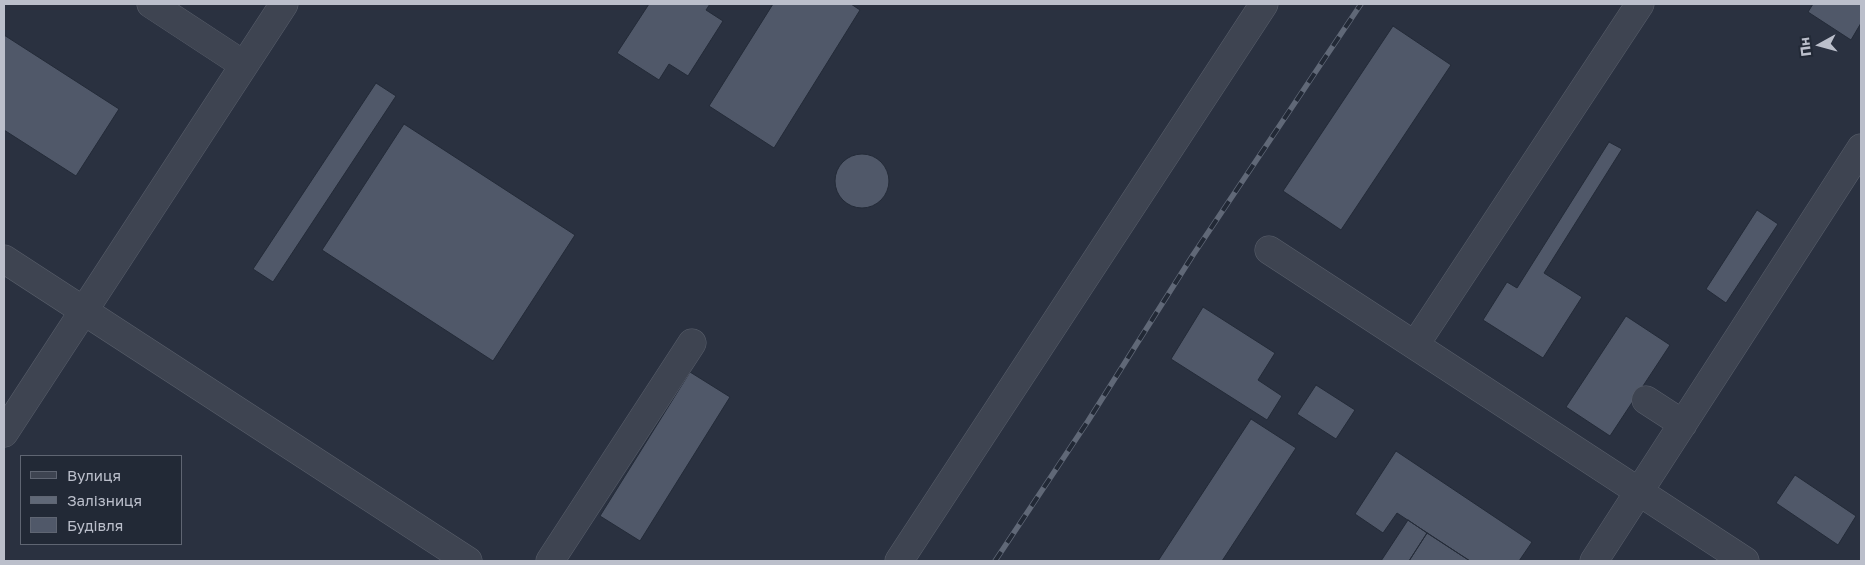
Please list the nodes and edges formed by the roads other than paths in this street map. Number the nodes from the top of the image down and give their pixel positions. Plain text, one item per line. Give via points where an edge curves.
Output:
1 (151, 4) edge
2 (284, 4) edge
3 (1264, 4) edge
4 (1640, 4) edge
5 (244, 65) junction
6 (1861, 148) edge
7 (1269, 250) dead end
8 (4, 258) edge
9 (84, 311) junction
10 (692, 343) dead end
11 (1415, 345) junction
12 (1646, 400) dead end
13 (1683, 424) junction
14 (4, 433) edge
15 (1639, 492) junction
16 (468, 561) edge
17 (550, 561) edge
18 (899, 561) edge
19 (1594, 561) edge
20 (1745, 561) edge

1 - 5 lane
2 - 5 lane
3 - 18 lane
4 - 11 lane
5 - 9 lane
6 - 13 lane
7 - 11 lane
8 - 9 lane
9 - 14 lane
9 - 16 lane
10 - 17 lane
11 - 15 lane
12 - 13 lane
13 - 15 lane
15 - 19 lane
15 - 20 lane

